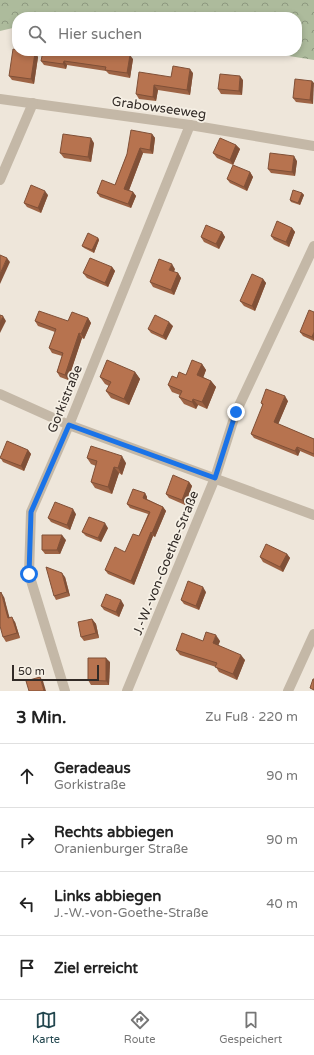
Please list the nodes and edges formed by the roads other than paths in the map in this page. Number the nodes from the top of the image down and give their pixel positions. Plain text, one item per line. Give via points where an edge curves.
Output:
1 (0, 99) edge
2 (33, 103) junction
3 (190, 125) junction
4 (314, 146) edge
5 (0, 180) edge
6 (314, 246) edge
7 (0, 394) edge
8 (69, 425) junction
9 (215, 478) junction
10 (314, 515) edge
11 (314, 634) edge
12 (65, 691) edge
13 (127, 691) edge
14 (288, 691) edge

1 - 2 street, Grabowseeweg
2 - 3 street, Grabowseeweg
2 - 5 street
3 - 4 street, Grabowseeweg
3 - 8 street, Gorkistraße
6 - 9 street, J.-W.-von-Goethe-Straße via 236,412
7 - 8 street
8 - 9 street
8 - 12 street, Gorkistraße via 31,512 29,574
9 - 10 street
9 - 13 street, J.-W.-von-Goethe-Straße
11 - 14 street

